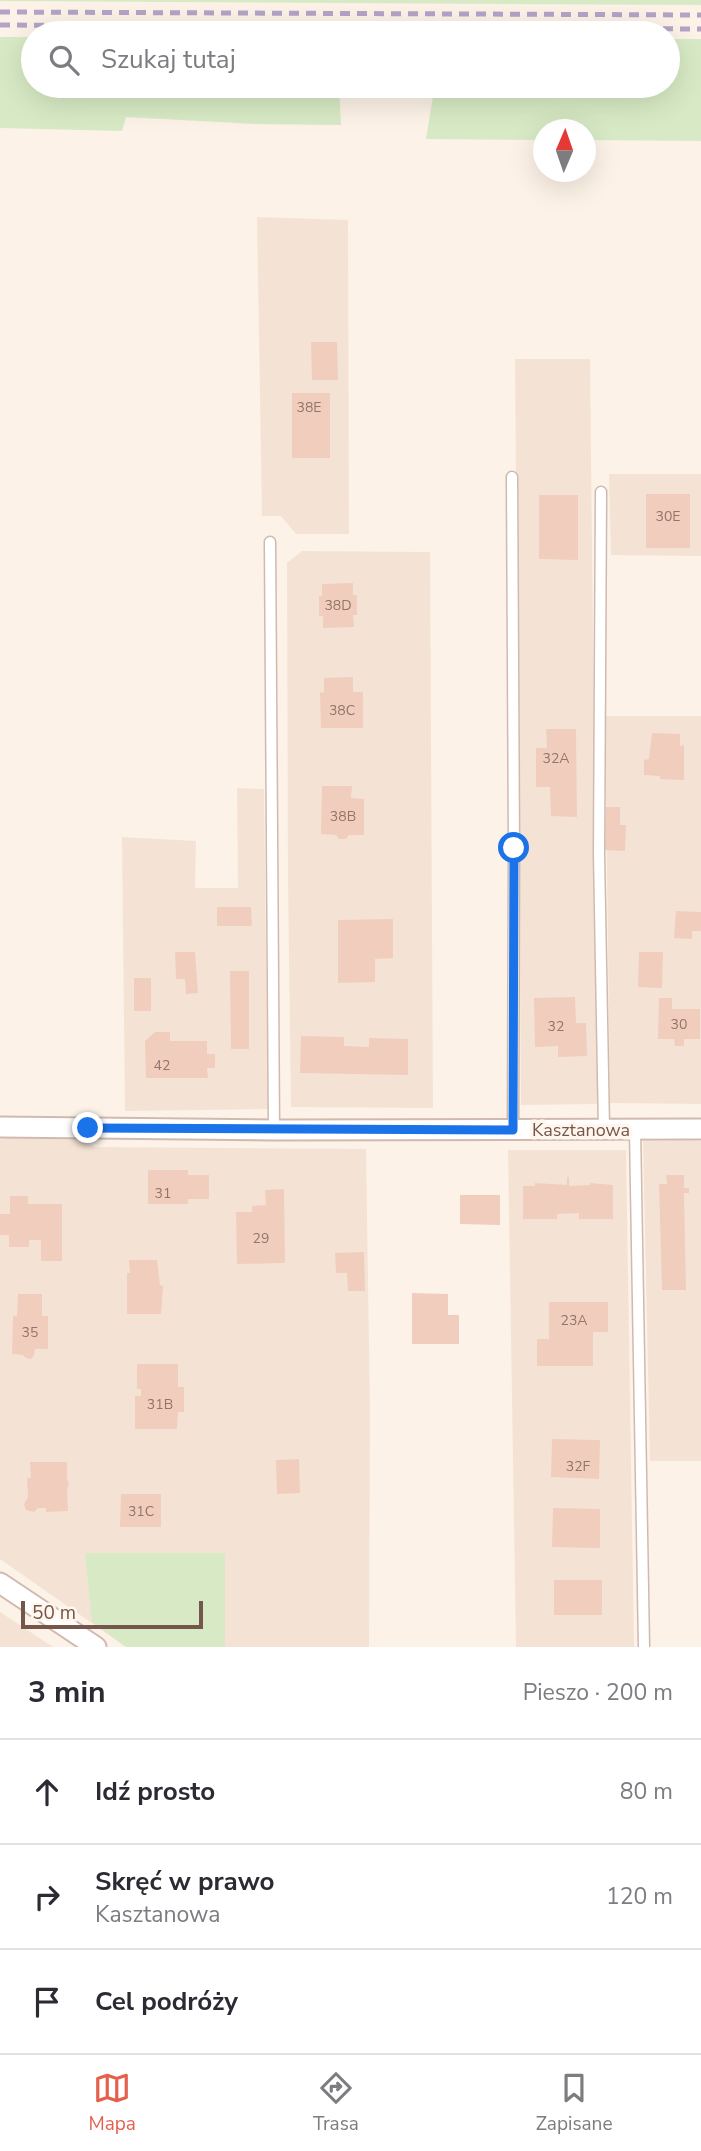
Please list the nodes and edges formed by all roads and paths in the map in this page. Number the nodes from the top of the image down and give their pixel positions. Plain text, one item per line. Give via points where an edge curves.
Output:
1 (512, 477) dead end
2 (601, 492) dead end
3 (270, 542) dead end
4 (0, 1127) edge
5 (635, 1129) junction
6 (701, 1129) edge
7 (274, 1130) junction
8 (513, 1130) junction
9 (604, 1130) junction
10 (0, 1583) edge
11 (96, 1647) edge
12 (644, 1647) edge

1 - 8 lane
2 - 9 lane via 599,854
3 - 7 lane
4 - 7 street, Kasztanowa
5 - 6 street, Kasztanowa
5 - 9 street, Kasztanowa
5 - 12 lane
7 - 8 street, Kasztanowa
8 - 9 street, Kasztanowa
10 - 11 street

